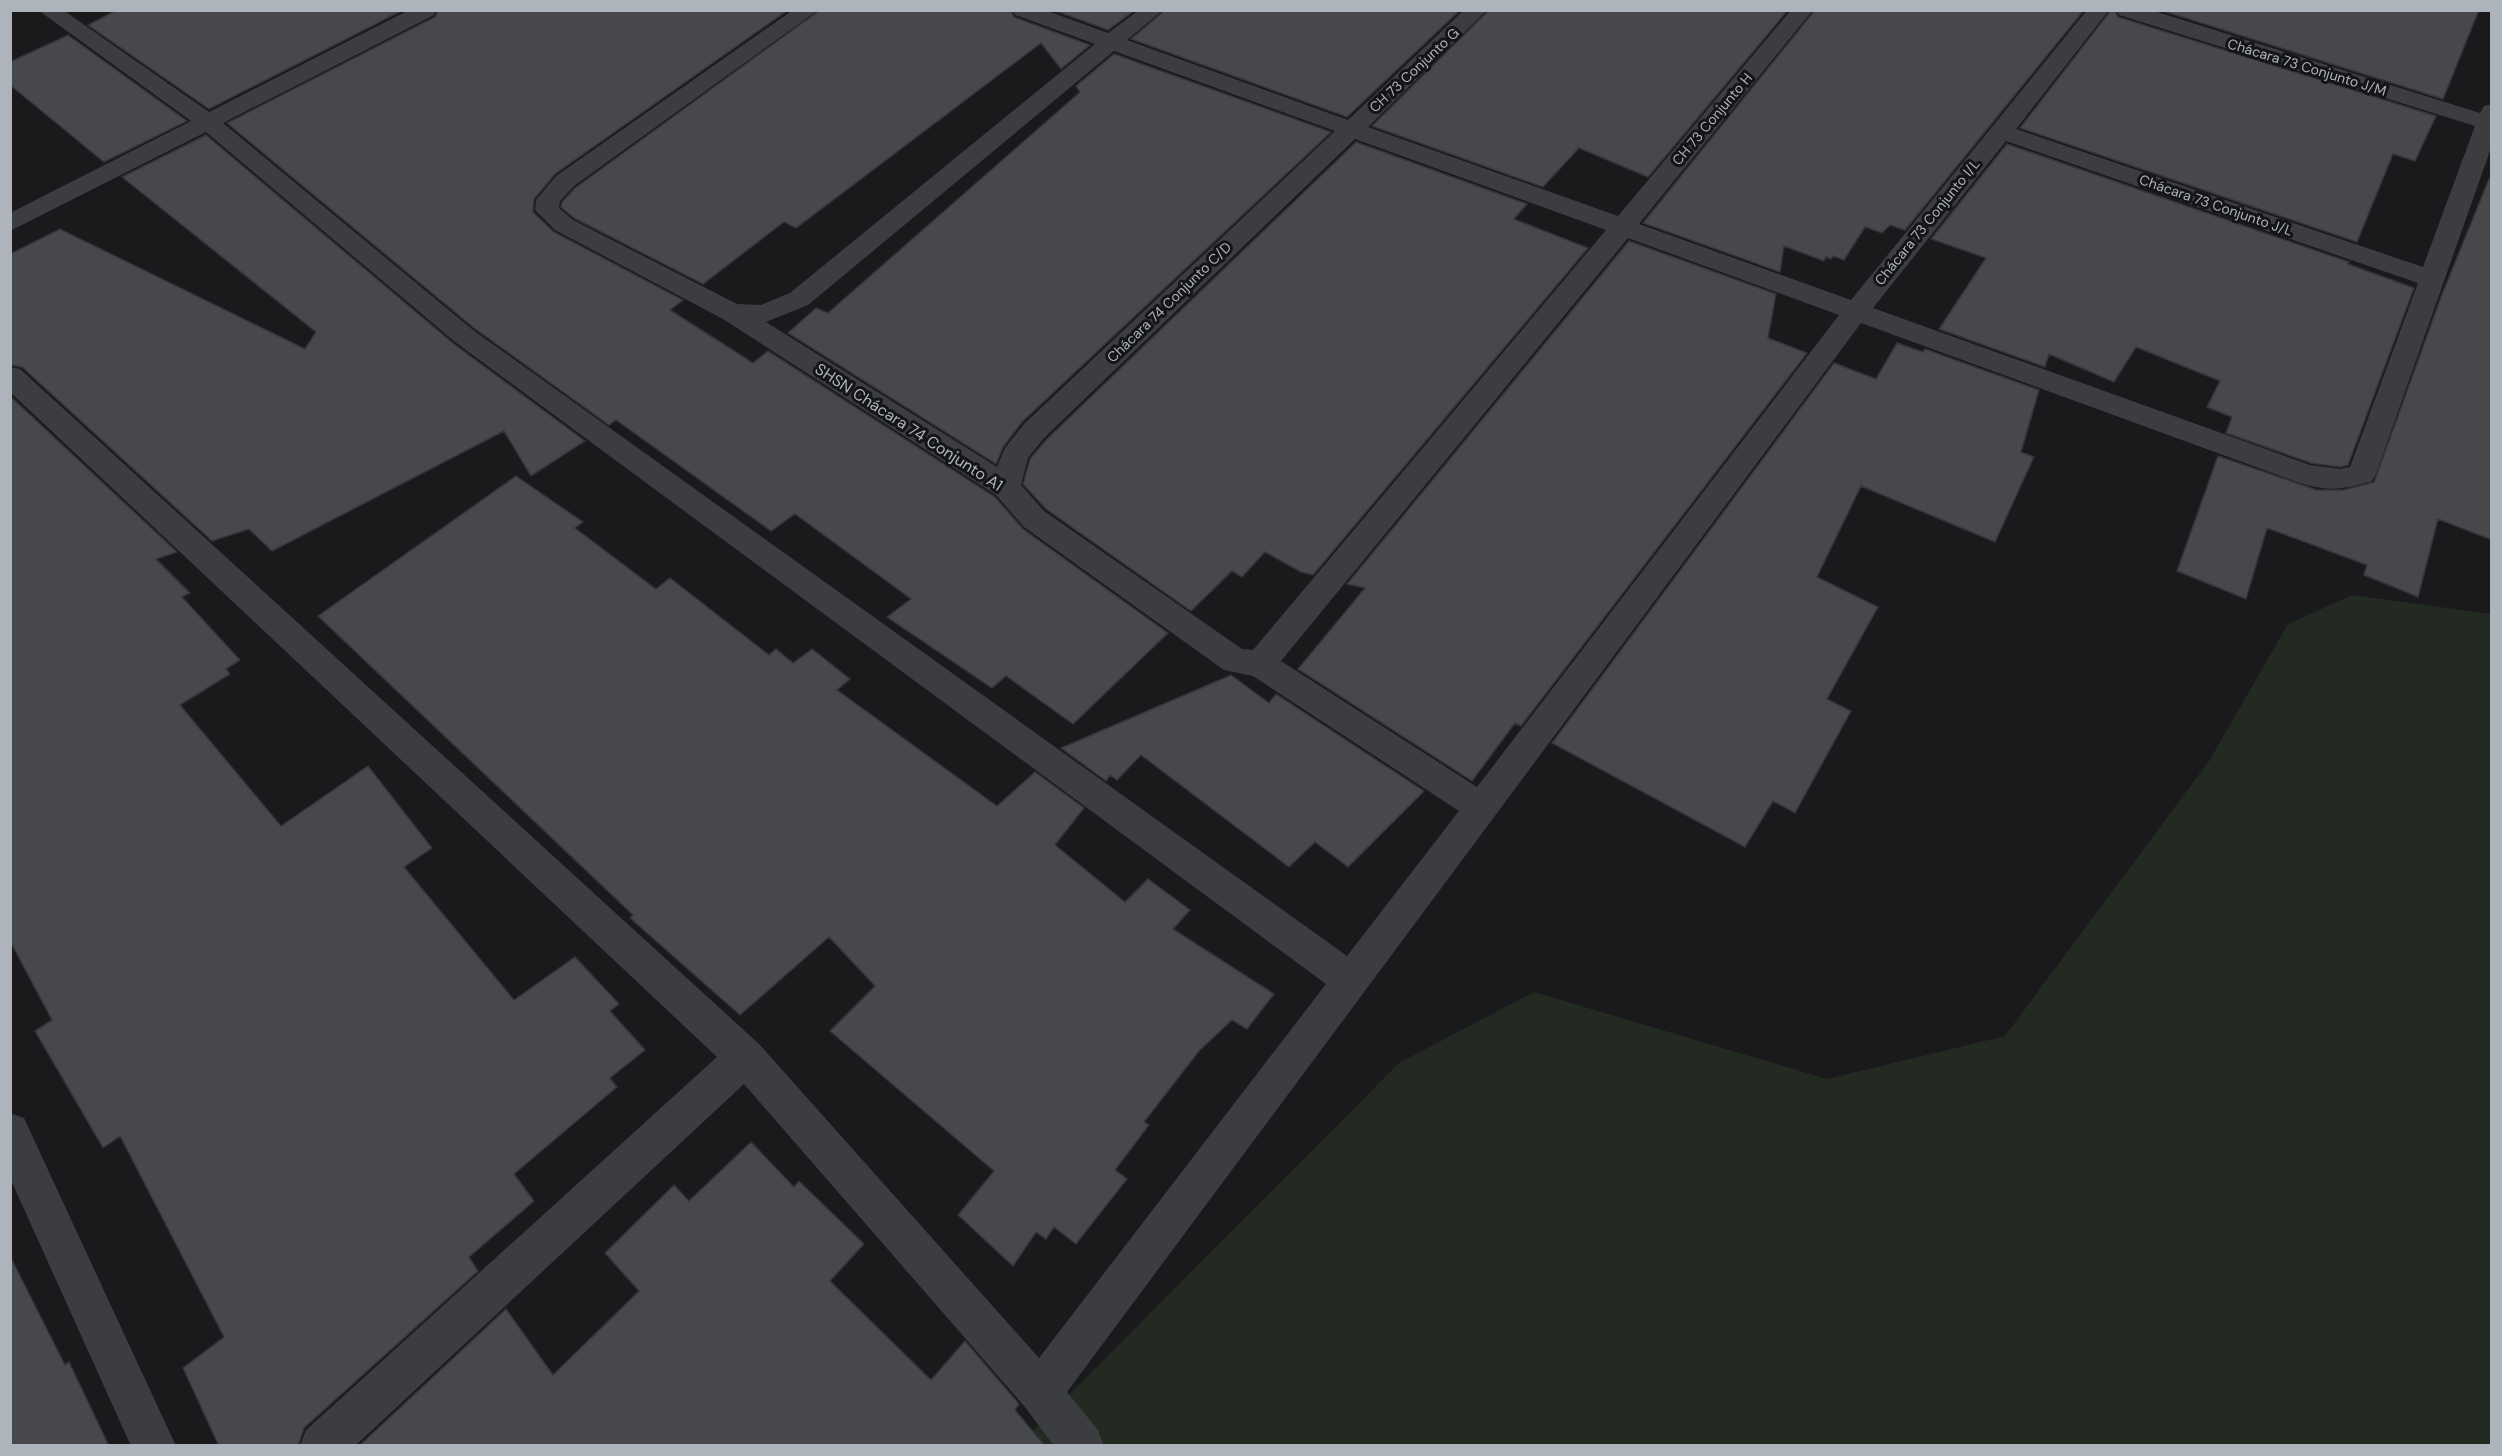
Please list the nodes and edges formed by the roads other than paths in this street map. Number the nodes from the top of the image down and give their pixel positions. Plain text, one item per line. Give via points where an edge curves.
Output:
1 (48, 10) edge
2 (426, 10) edge
3 (808, 10) edge
4 (1023, 10) edge
5 (1153, 10) edge
6 (1478, 10) edge
7 (1803, 10) edge
8 (2099, 10) edge
9 (2127, 10) edge
10 (1111, 42) junction
11 (2490, 117) edge
12 (208, 122) junction
13 (1350, 129) junction
14 (1999, 131) junction
15 (10, 223) edge
16 (1622, 228) junction
17 (2433, 279) junction
18 (732, 313) junction
19 (1855, 313) junction
20 (10, 376) edge
21 (1006, 487) junction
22 (1260, 664) junction
23 (1481, 807) junction
24 (1352, 981) junction
25 (745, 1057) junction
26 (10, 1132) edge
27 (1040, 1392) junction
28 (154, 1446) edge
29 (322, 1446) edge
30 (1082, 1446) edge

1 - 12 street
2 - 12 street
3 - 18 street, SHSN Chácara 74 Conjunto A1 via 565,181 548,200 547,210 564,225
4 - 10 street
5 - 10 street
6 - 13 street, CH 73 Conjunto G
7 - 16 street, CH 73 Conjunto H
8 - 14 street, Chácara 73 Conjunto I/L
9 - 11 street, Chácara 73 Conjunto J/M
10 - 13 street
10 - 18 street via 799,299 764,314
11 - 17 street
12 - 15 street
12 - 24 street via 464,336
13 - 16 street
13 - 21 street, Chácara 74 Conjunto C/D via 1034,431 1015,455
14 - 17 street, Chácara 73 Conjunto J/L
14 - 19 street, Chácara 73 Conjunto I/L
16 - 19 street
16 - 22 street, CH 73 Conjunto H
17 - 19 street via 2362,474 2340,480 2307,475
18 - 21 street, SHSN Chácara 74 Conjunto A1
19 - 23 street, Chácara 73 Conjunto I/L
20 - 25 street
21 - 22 street, SHSN Chácara 74 Conjunto A1 via 1034,519 1235,661
22 - 23 street
23 - 24 street, Chácara 73 Conjunto I/L
24 - 27 street, Chácara 73 Conjunto I/L
25 - 27 street
25 - 29 street
26 - 28 street
27 - 30 street

